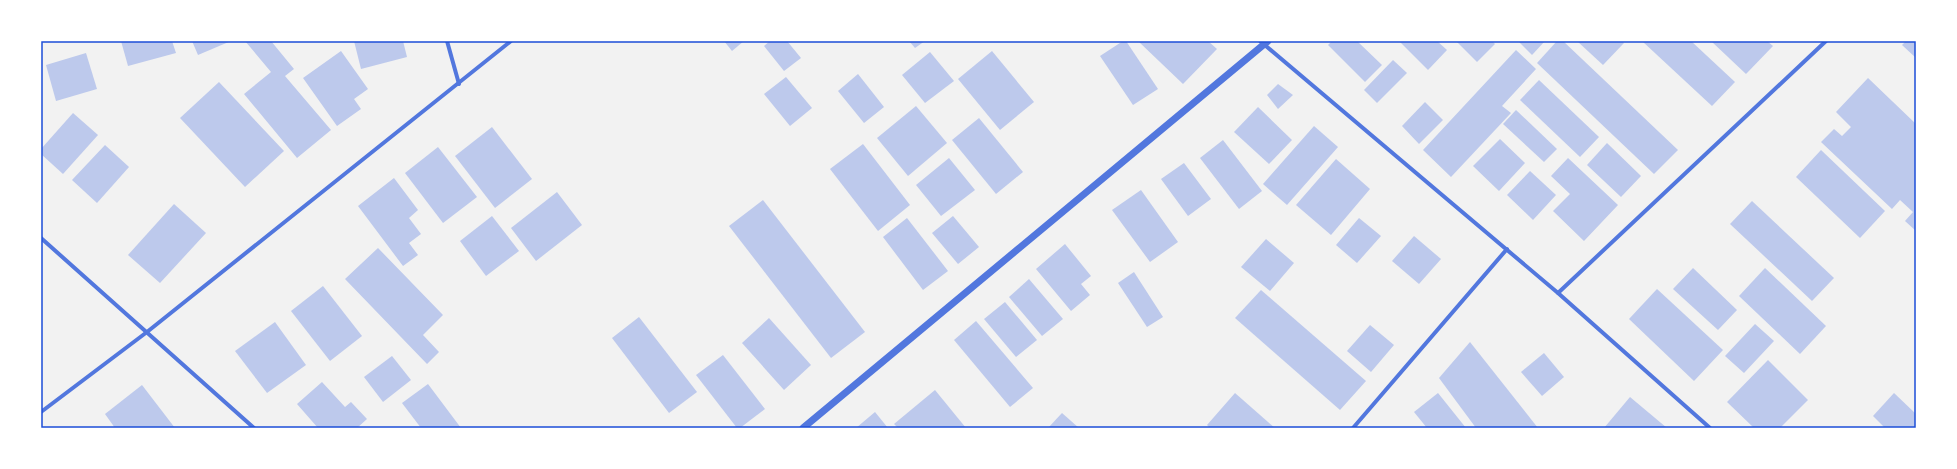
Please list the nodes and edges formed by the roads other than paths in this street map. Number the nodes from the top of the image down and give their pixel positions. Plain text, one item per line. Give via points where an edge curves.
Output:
1 (447, 41) edge
2 (511, 41) edge
3 (1826, 41) edge
4 (1264, 42) edge
5 (459, 84) junction
6 (41, 238) edge
7 (1507, 249) junction
8 (1558, 293) junction
9 (147, 332) junction
10 (41, 412) edge
11 (254, 428) edge
12 (803, 428) edge
13 (1353, 428) edge
14 (1710, 428) edge

1 - 5 street
2 - 5 street
3 - 8 street
4 - 7 street
4 - 12 street
5 - 9 street
6 - 9 street
7 - 8 street
7 - 13 street
8 - 14 street
9 - 10 street
9 - 11 street

